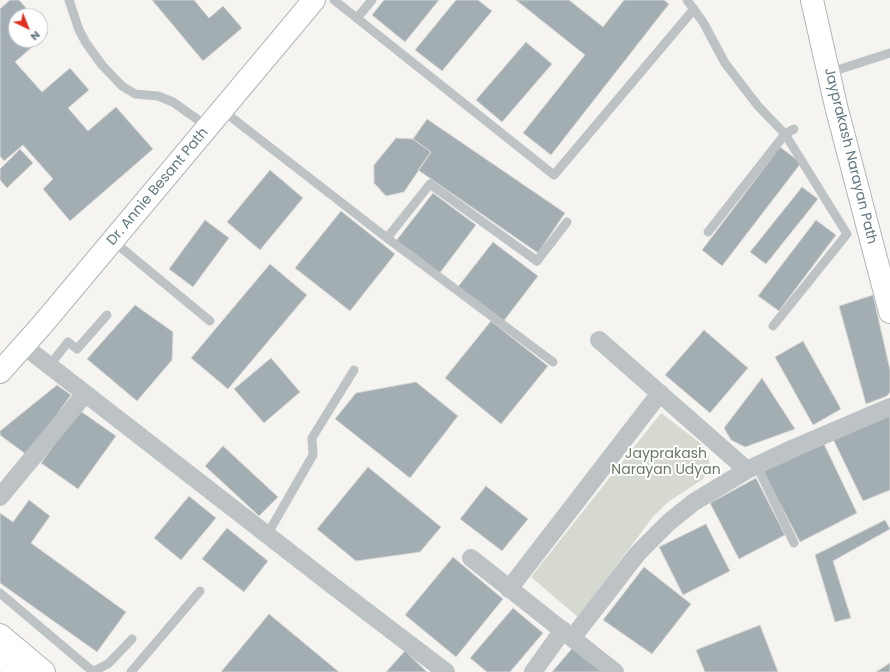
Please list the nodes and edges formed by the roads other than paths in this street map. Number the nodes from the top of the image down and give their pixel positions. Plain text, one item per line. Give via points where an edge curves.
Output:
1 (69, 0) edge
2 (314, 0) edge
3 (334, 0) edge
4 (372, 0) edge
5 (687, 0) edge
6 (812, 0) edge
7 (694, 9) junction
8 (357, 18) junction
9 (890, 53) edge
10 (828, 73) junction
11 (222, 110) junction
12 (208, 127) junction
13 (794, 129) dead end
14 (785, 134) junction
15 (568, 222) dead end
16 (708, 232) dead end
17 (387, 238) junction
18 (113, 241) junction
19 (890, 312) edge
20 (106, 315) dead end
21 (210, 321) dead end
22 (773, 326) dead end
23 (599, 340) dead end
24 (24, 346) junction
25 (552, 362) dead end
26 (49, 366) junction
27 (354, 370) dead end
28 (0, 372) edge
29 (660, 393) junction
30 (85, 394) junction
31 (890, 406) edge
32 (752, 468) junction
33 (0, 496) edge
34 (267, 535) junction
35 (794, 543) dead end
36 (471, 558) dead end
37 (508, 589) junction
38 (200, 591) dead end
39 (0, 593) edge
40 (568, 634) junction
41 (0, 635) edge
42 (132, 639) dead end
43 (0, 657) edge
44 (90, 671) edge
45 (18, 672) edge
46 (44, 672) edge
47 (131, 672) edge
48 (446, 672) edge
49 (533, 672) edge
50 (615, 672) edge

1 - 12 lane via 86,43 122,86 135,94 158,96 173,102
2 - 11 main road, Dr. Annie Besant Path
3 - 8 lane
4 - 8 lane
5 - 7 lane
6 - 10 main road, Jayprakash Narayan Path
7 - 8 lane via 554,175
7 - 14 lane via 725,63 758,106
9 - 10 lane
10 - 19 main road, Jayprakash Narayan Path
11 - 12 main road, Dr. Annie Besant Path
11 - 17 lane
12 - 18 main road, Dr. Annie Besant Path
13 - 14 lane
14 - 16 lane
14 - 22 lane via 847,234
15 - 17 lane via 537,262 430,184
17 - 25 lane
18 - 21 lane
18 - 24 main road, Dr. Annie Besant Path
20 - 26 lane via 77,349 68,342
23 - 29 street
24 - 26 street
24 - 28 main road, Dr. Annie Besant Path
26 - 30 street
27 - 34 lane via 312,438 313,454
29 - 32 street
29 - 37 street
30 - 33 street
30 - 34 street
31 - 32 street
32 - 35 lane
32 - 40 street via 694,502 669,522 638,553
34 - 48 street
36 - 37 street
37 - 40 street
38 - 47 lane
39 - 44 lane
40 - 49 street
40 - 50 street
41 - 46 main road
42 - 44 lane via 108,664
43 - 45 main road

